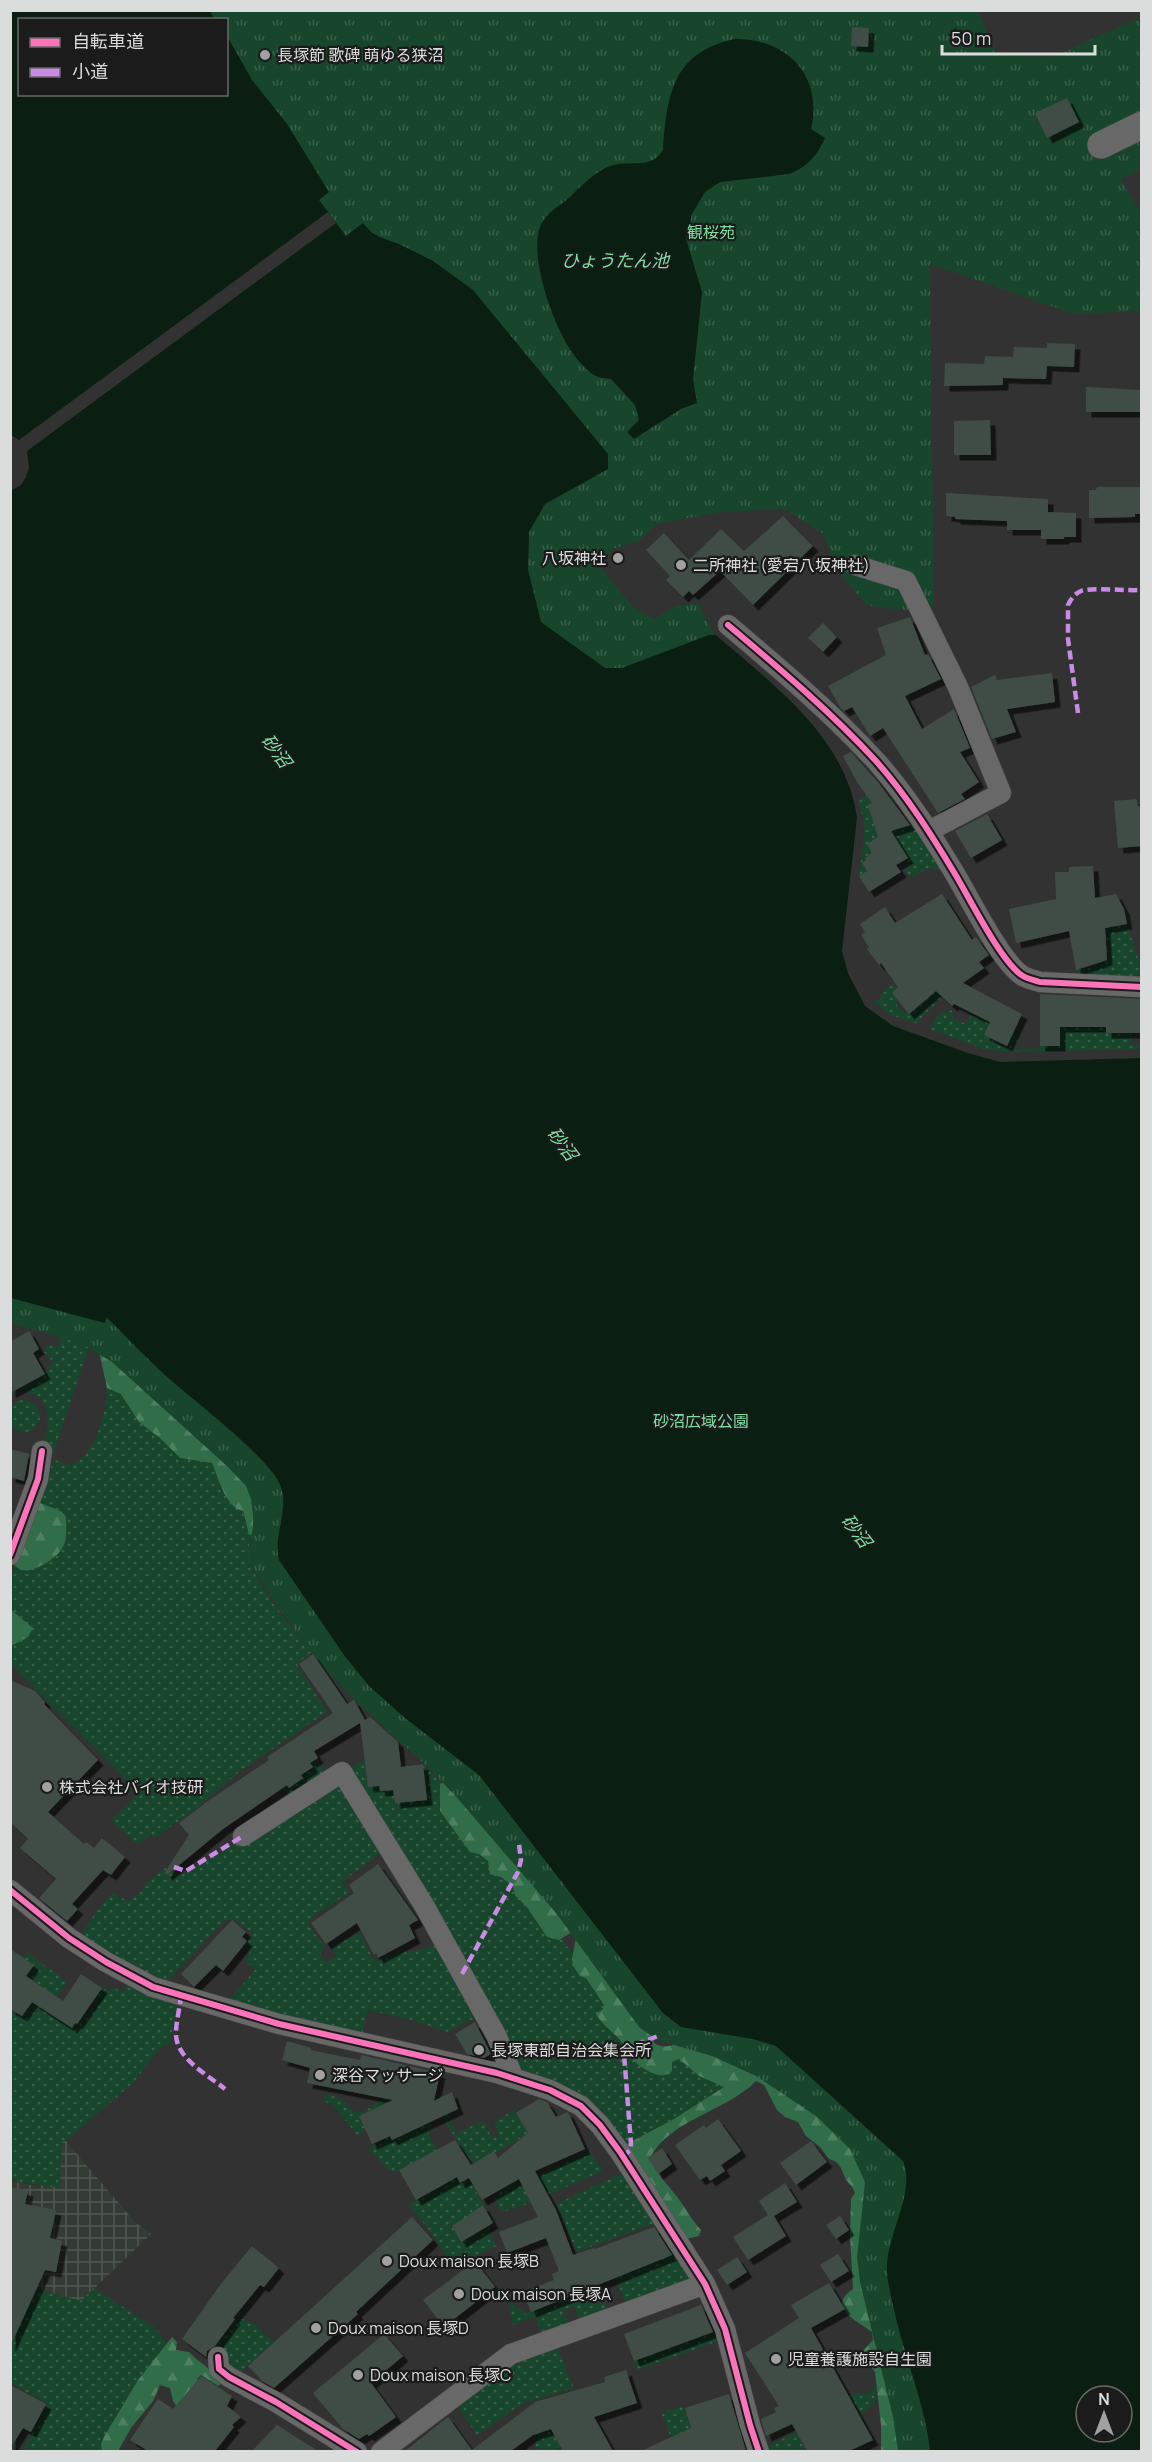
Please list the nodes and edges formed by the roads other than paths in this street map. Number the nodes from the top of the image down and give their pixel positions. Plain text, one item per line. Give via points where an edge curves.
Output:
1 (1142, 125) edge
2 (1101, 145) dead end
3 (855, 566) dead end
4 (728, 625) dead end
5 (929, 831) junction
6 (1142, 987) edge
7 (42, 1451) dead end
8 (10, 1555) edge
9 (243, 1836) dead end
10 (10, 1890) edge
11 (513, 2077) junction
12 (705, 2284) junction
13 (218, 2357) dead end
14 (332, 2446) edge
15 (357, 2451) edge
16 (381, 2451) edge
17 (759, 2451) edge

1 - 2 street
3 - 5 street via 906,581 958,687 1001,793
4 - 5 street via 796,683 876,761
5 - 6 street via 1001,951 1024,978
7 - 8 street via 38,1479
9 - 11 street via 342,1772 425,1907 497,2037
10 - 11 street via 69,1938 153,1987 279,2024
11 - 12 street via 562,2095 581,2106 600,2125
12 - 16 street via 511,2354
12 - 17 street via 725,2329
13 - 14 street via 219,2369 229,2377 276,2402
14 - 15 street

